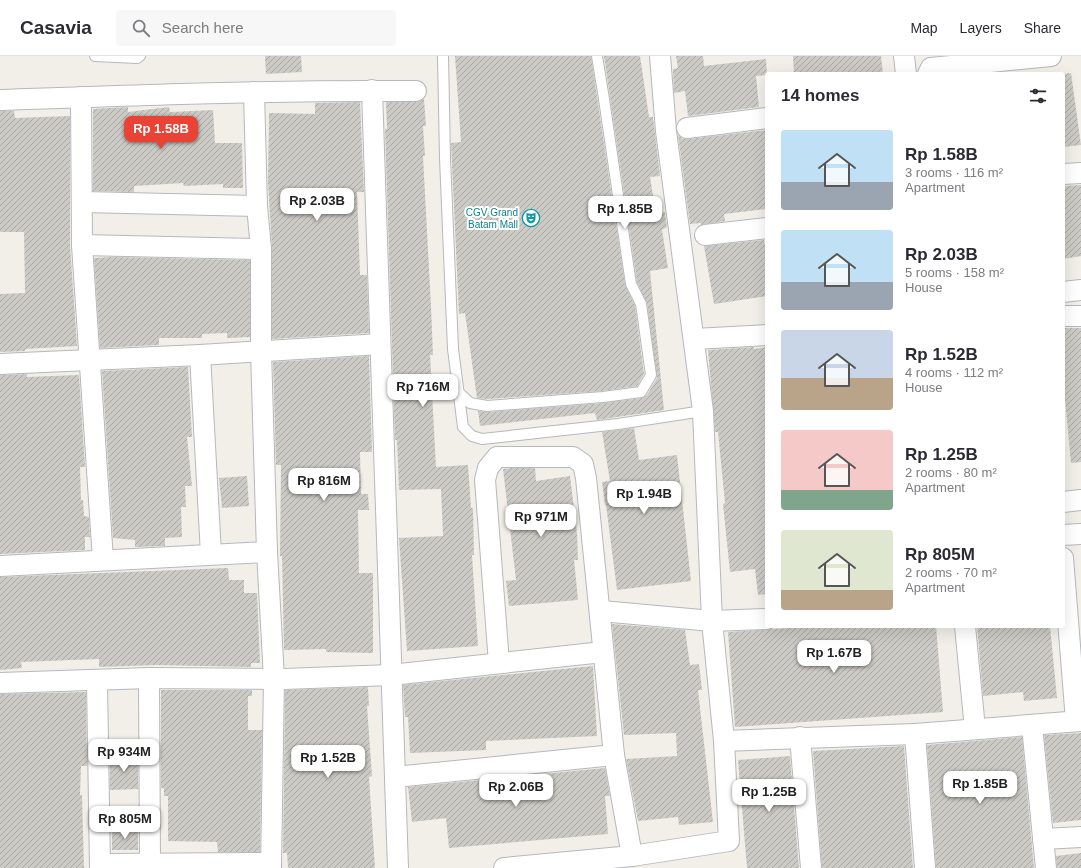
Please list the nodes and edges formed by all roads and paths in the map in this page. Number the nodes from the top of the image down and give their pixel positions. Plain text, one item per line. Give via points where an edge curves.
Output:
1 (95, 56) edge
2 (140, 56) edge
3 (443, 56) edge
4 (597, 56) edge
5 (660, 56) edge
6 (904, 56) edge
7 (1051, 56) edge
8 (906, 72) edge
9 (929, 72) edge
10 (372, 90) junction
11 (416, 91) dead end
12 (254, 92) junction
13 (81, 97) junction
14 (0, 100) edge
15 (765, 118) edge
16 (687, 128) dead end
17 (1081, 173) edge
18 (1065, 174) edge
19 (83, 202) junction
20 (257, 206) junction
21 (765, 228) edge
22 (705, 234) dead end
23 (82, 245) junction
24 (261, 249) junction
25 (1081, 290) edge
26 (1065, 292) edge
27 (1065, 316) edge
28 (1081, 316) edge
29 (765, 335) edge
30 (694, 339) junction
31 (380, 344) junction
32 (261, 351) junction
33 (200, 355) junction
34 (89, 359) junction
35 (0, 364) edge
36 (458, 392) junction
37 (703, 411) junction
38 (1081, 500) edge
39 (1065, 502) edge
40 (1081, 534) edge
41 (1065, 535) edge
42 (267, 552) junction
43 (211, 554) junction
44 (103, 560) junction
45 (0, 566) edge
46 (1065, 578) edge
47 (601, 611) junction
48 (765, 619) edge
49 (712, 621) junction
50 (965, 628) edge
51 (603, 652) junction
52 (499, 663) junction
53 (391, 675) junction
54 (149, 678) junction
55 (274, 678) junction
56 (97, 681) junction
57 (0, 683) edge
58 (1079, 721) edge
59 (1032, 726) junction
60 (975, 729) junction
61 (915, 734) junction
62 (800, 737) junction
63 (724, 741) junction
64 (614, 755) junction
65 (395, 777) junction
66 (1081, 837) edge
67 (1043, 839) junction
68 (632, 856) junction
69 (150, 863) junction
70 (100, 866) edge
71 (271, 866) edge
72 (398, 868) edge
73 (504, 868) edge
74 (811, 868) edge
75 (925, 868) edge
76 (1046, 868) edge

1 - 2 lane
3 - 36 lane via 453,349
4 - 36 lane via 631,284 641,304 651,375 641,392 603,397 487,406 470,403
5 - 30 street via 666,131
6 - 8 street
7 - 9 street via 931,68
10 - 11 street
10 - 12 street
10 - 31 street
12 - 13 street
12 - 20 street
13 - 14 street
13 - 19 street
15 - 16 street
17 - 18 street
19 - 20 street
19 - 23 street
20 - 24 street
21 - 22 street
23 - 24 street
23 - 34 street
24 - 32 street
25 - 26 street
27 - 28 street
29 - 30 street
30 - 37 street
31 - 32 street
31 - 53 street
32 - 33 street
32 - 42 street
33 - 34 street
33 - 43 street
34 - 35 street
34 - 44 street
36 - 37 lane via 463,427 472,436 482,439 618,424
37 - 49 street
38 - 39 street
40 - 41 street
42 - 43 street
42 - 55 street
43 - 44 street
44 - 45 street
46 - 58 street
47 - 49 street
47 - 51 street
47 - 52 street via 583,464 573,457 497,457 488,468 485,480
48 - 49 street
49 - 63 street
50 - 60 street
51 - 52 street
51 - 64 street
52 - 53 street
53 - 55 street
53 - 65 street
54 - 55 street
54 - 56 street
54 - 69 street
55 - 71 street
56 - 57 street
56 - 70 street
58 - 59 street
59 - 60 street
59 - 67 street
60 - 61 street
61 - 62 street
61 - 75 street
62 - 63 street
62 - 74 street
63 - 68 street via 729,841
64 - 65 street
64 - 68 street
65 - 72 street
66 - 67 street
67 - 76 street
68 - 73 street
69 - 70 street
69 - 71 street

